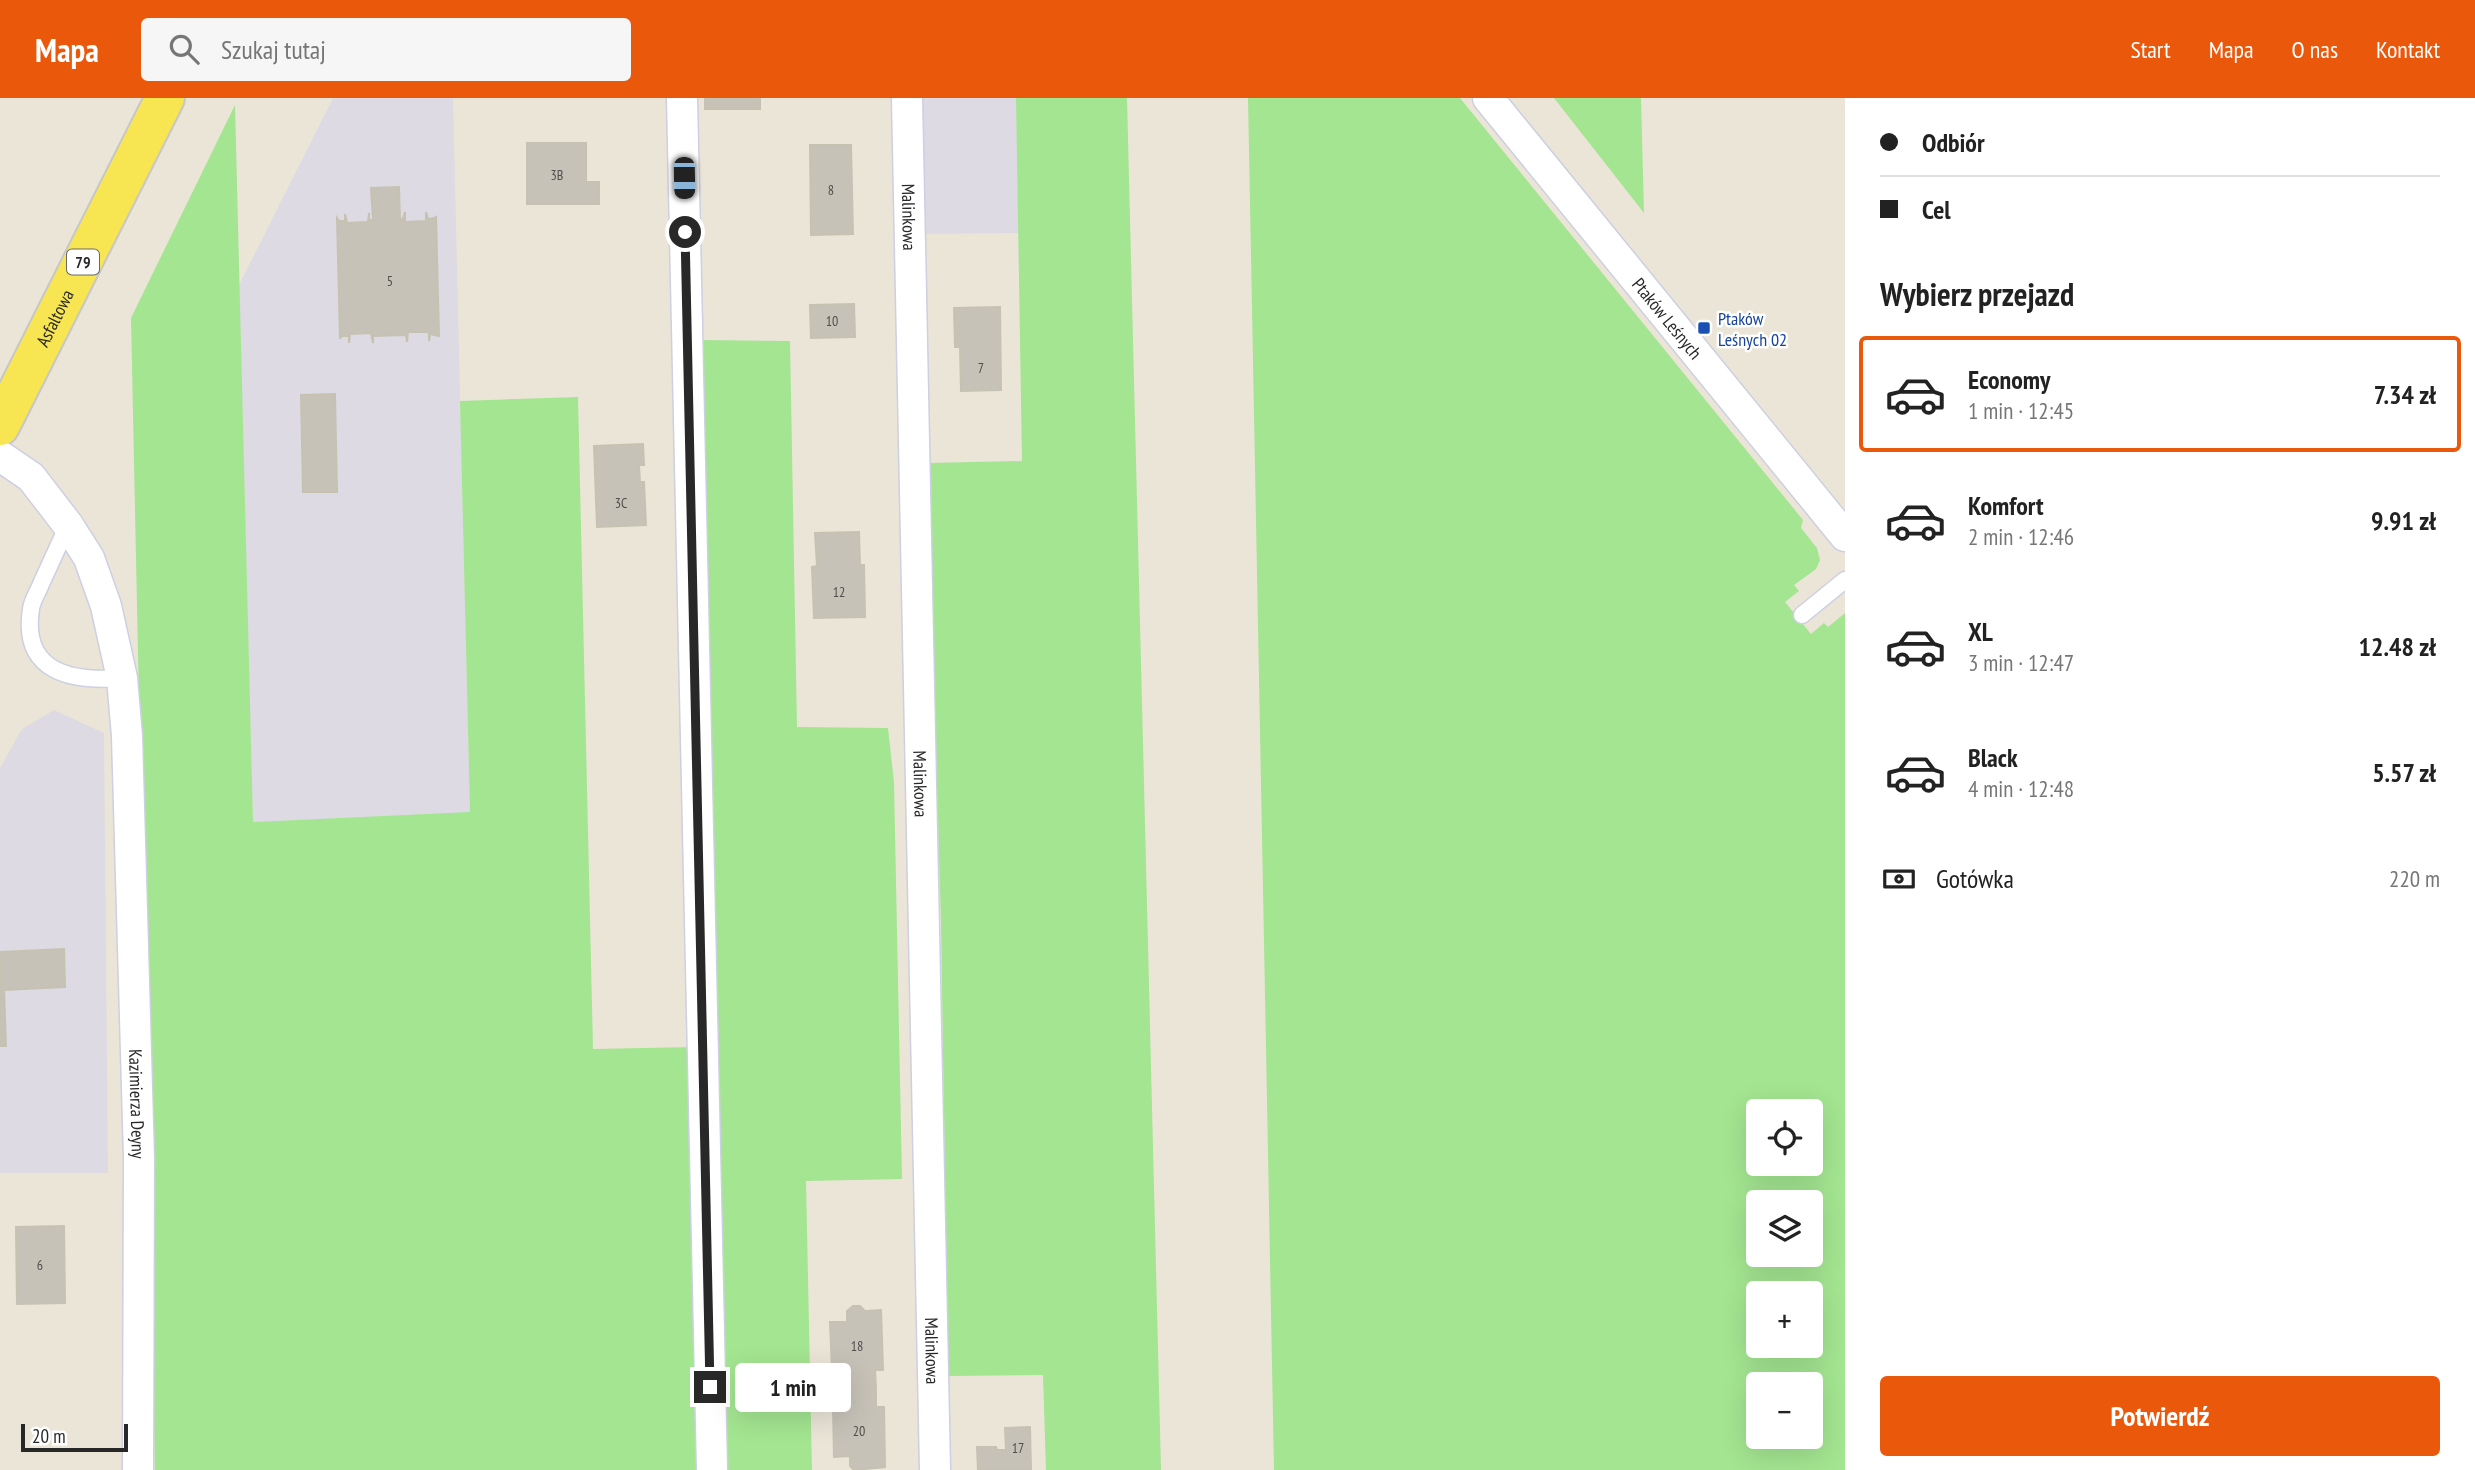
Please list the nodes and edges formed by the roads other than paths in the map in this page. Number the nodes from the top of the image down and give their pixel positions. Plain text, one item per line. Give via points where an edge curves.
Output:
1 (165, 98) edge
2 (682, 98) edge
3 (906, 98) edge
4 (1488, 98) edge
5 (0, 426) edge
6 (0, 456) edge
7 (68, 525) junction
8 (1845, 536) edge
9 (1845, 580) edge
10 (1802, 615) dead end
11 (122, 678) junction
12 (138, 1470) edge
13 (712, 1470) edge
14 (935, 1470) edge

1 - 5 main road, Asfaltowa / 79
2 - 13 street
3 - 14 street, Malinkowa
4 - 8 street, Ptaków Leśnych
6 - 7 street, Kazimierza Deyny via 31,477
7 - 11 street, Kazimierza Deyny via 89,558 106,606
7 - 11 lane via 31,607 31,639 41,660 53,670 96,680
9 - 10 lane
11 - 12 street, Kazimierza Deyny via 139,1158

